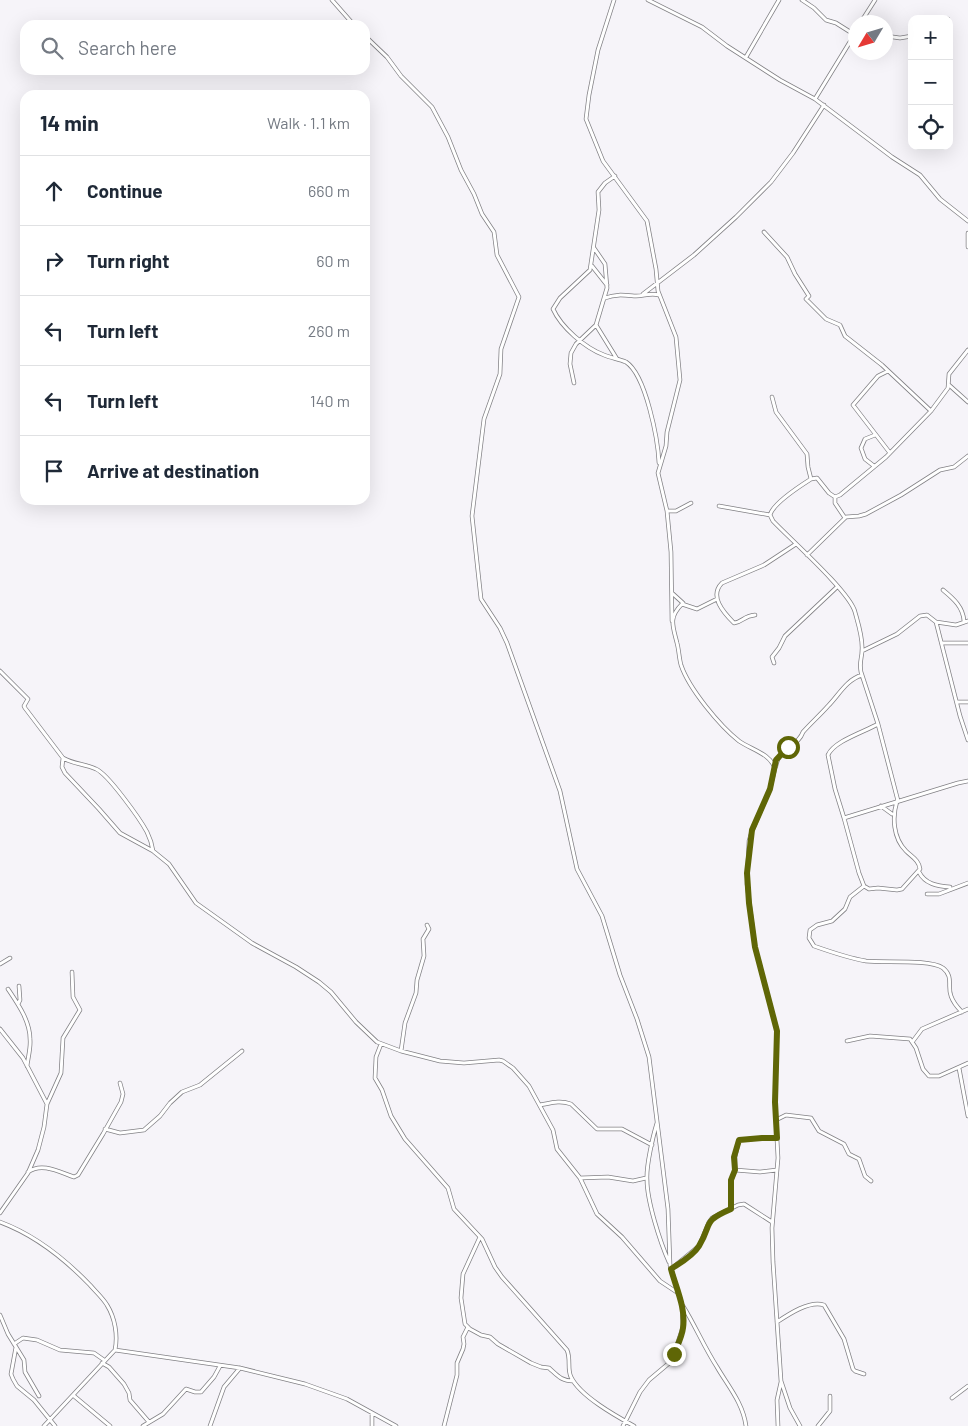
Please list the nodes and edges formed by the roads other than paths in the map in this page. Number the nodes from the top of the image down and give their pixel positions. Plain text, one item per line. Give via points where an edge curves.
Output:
1 (332, 0) edge
2 (614, 0) edge
3 (648, 0) edge
4 (779, 0) edge
5 (802, 0) edge
6 (875, 0) edge
7 (865, 15) edge
8 (350, 20) edge
9 (848, 30) edge
10 (893, 36) edge
11 (908, 36) edge
12 (370, 41) edge
13 (848, 45) edge
14 (746, 57) junction
15 (815, 99) junction
16 (824, 106) junction
17 (615, 176) junction
18 (968, 219) edge
19 (764, 232) dead end
20 (968, 233) edge
21 (968, 247) edge
22 (594, 248) junction
23 (592, 266) junction
24 (657, 282) junction
25 (608, 286) junction
26 (642, 294) junction
27 (659, 295) junction
28 (605, 298) junction
29 (596, 324) junction
30 (580, 339) junction
31 (968, 350) edge
32 (618, 359) junction
33 (889, 371) junction
34 (574, 383) dead end
35 (948, 384) junction
36 (772, 397) dead end
37 (968, 402) edge
38 (931, 411) junction
39 (874, 435) junction
40 (890, 453) junction
41 (968, 456) edge
42 (659, 465) junction
43 (874, 466) junction
44 (811, 479) junction
45 (835, 497) junction
46 (691, 503) dead end
47 (719, 506) dead end
48 (667, 511) junction
49 (770, 515) junction
50 (845, 518) junction
51 (796, 544) junction
52 (807, 555) junction
53 (838, 587) junction
54 (942, 590) dead end
55 (672, 593) junction
56 (717, 598) junction
57 (684, 604) junction
58 (755, 615) dead end
59 (966, 621) edge
60 (672, 622) junction
61 (936, 622) junction
62 (942, 643) junction
63 (968, 643) edge
64 (862, 651) junction
65 (774, 663) dead end
66 (0, 671) edge
67 (862, 675) junction
68 (957, 702) junction
69 (968, 702) edge
70 (878, 724) junction
71 (968, 740) edge
72 (62, 758) junction
73 (775, 768) junction
74 (968, 781) edge
75 (897, 801) junction
76 (881, 806) junction
77 (893, 814) junction
78 (844, 818) junction
79 (152, 851) junction
80 (919, 872) junction
81 (968, 883) edge
82 (864, 886) junction
83 (952, 888) junction
84 (927, 894) dead end
85 (427, 925) dead end
86 (10, 958) dead end
87 (0, 964) edge
88 (72, 972) dead end
89 (19, 986) dead end
90 (8, 989) dead end
91 (18, 1004) junction
92 (968, 1009) edge
93 (962, 1012) junction
94 (0, 1029) edge
95 (847, 1040) dead end
96 (913, 1041) junction
97 (381, 1044) junction
98 (242, 1051) dead end
99 (401, 1051) junction
100 (968, 1063) edge
101 (27, 1067) junction
102 (959, 1068) junction
103 (120, 1084) dead end
104 (47, 1104) junction
105 (540, 1105) junction
106 (968, 1116) edge
107 (657, 1121) junction
108 (776, 1121) junction
109 (105, 1129) junction
110 (777, 1138) junction
111 (652, 1145) junction
112 (735, 1170) junction
113 (777, 1170) junction
114 (28, 1173) junction
115 (647, 1177) junction
116 (580, 1178) junction
117 (871, 1181) dead end
118 (731, 1209) junction
119 (0, 1213) edge
120 (0, 1222) edge
121 (772, 1222) junction
122 (480, 1237) junction
123 (671, 1267) junction
124 (678, 1293) junction
125 (682, 1304) junction
126 (0, 1315) edge
127 (777, 1322) junction
128 (468, 1327) junction
129 (15, 1345) junction
130 (115, 1350) junction
131 (103, 1362) junction
132 (220, 1366) junction
133 (240, 1368) junction
134 (864, 1374) dead end
135 (573, 1381) junction
136 (781, 1381) junction
137 (968, 1386) edge
138 (40, 1396) dead end
139 (74, 1396) junction
140 (830, 1396) dead end
141 (952, 1398) dead end
142 (372, 1414) junction
143 (50, 1420) junction
144 (626, 1421) junction
145 (149, 1422) junction
146 (44, 1426) edge
147 (55, 1426) edge
148 (110, 1426) edge
149 (143, 1426) edge
150 (210, 1426) edge
151 (372, 1426) edge
152 (396, 1426) edge
153 (444, 1426) edge
154 (623, 1426) edge
155 (634, 1426) edge
156 (746, 1426) edge
157 (778, 1426) edge
158 (800, 1426) edge
159 (818, 1426) edge

1 - 8 street
2 - 17 street via 598,50 586,119 601,157
3 - 14 street via 702,28
4 - 14 street
5 - 9 street via 826,20
6 - 7 street
10 - 11 street
12 - 107 street via 436,114 482,214 494,232 497,255 518,293 501,349 500,374 481,434 472,516 481,599 507,643 560,791 577,868 602,916 637,1019 649,1056
13 - 15 street
14 - 15 street
15 - 16 street
16 - 18 street via 920,174 940,199
16 - 24 street via 770,182 694,255
17 - 22 street via 598,192
17 - 24 street via 647,220
19 - 33 street via 787,257 809,296 806,300 826,319 840,325 845,336
20 - 21 street
22 - 23 street
22 - 25 street via 605,264
23 - 25 street
23 - 30 street via 553,309 561,324
24 - 26 street
24 - 27 street
25 - 28 street
26 - 27 street
26 - 28 street via 618,294
27 - 42 street via 676,337 680,380
28 - 29 street
29 - 30 street
29 - 32 street
30 - 32 street via 598,353
30 - 34 street via 569,358
31 - 35 street via 949,374
32 - 42 street via 626,362 636,374 648,401
33 - 38 street
33 - 39 street via 878,376 853,404
35 - 37 street
35 - 38 street
36 - 44 street via 776,412 807,454
38 - 40 street
39 - 40 street
39 - 43 street via 865,440 861,448
40 - 43 street
41 - 50 street via 954,467 940,470 866,514
42 - 48 street
43 - 45 street
44 - 45 street via 817,478
44 - 49 street
45 - 50 street via 835,503
46 - 48 street via 674,512
47 - 49 street
48 - 55 street
49 - 51 street
50 - 52 street
51 - 52 street
51 - 56 street via 764,565 722,584 716,592
52 - 53 street
53 - 64 street via 854,608
53 - 65 street via 785,636 772,656
54 - 59 street via 960,608
55 - 57 street
55 - 60 street
56 - 57 street via 697,609
56 - 58 street via 734,622
57 - 60 street via 676,611
59 - 61 street via 955,625
60 - 73 street via 681,666 694,690 738,740 771,760
61 - 62 street
61 - 64 street via 927,615 920,616 897,634
62 - 63 street
62 - 68 street
64 - 67 street
66 - 72 street via 28,699 24,708
67 - 70 street
67 - 73 street via 844,686 801,737 777,758
68 - 69 street
68 - 71 street
70 - 75 street
70 - 78 street via 839,743 828,755
72 - 79 street via 65,773 114,827 128,839
72 - 79 street via 102,773 146,832
73 - 108 street via 752,830 747,873 754,937 777,1031
74 - 75 street
75 - 76 street
75 - 77 street
76 - 77 street
76 - 78 street
77 - 80 street via 897,837 919,864
78 - 82 street
79 - 97 street via 173,869 196,903 252,943 319,982
80 - 82 street via 902,889 870,889
80 - 83 street via 932,884
81 - 83 street
82 - 93 street via 850,897 845,909 832,921 813,927 808,935 814,946 846,957 875,962 920,962 939,966 949,975 950,995
83 - 84 street via 939,894
85 - 99 street via 429,928 423,939 424,959 405,1022
86 - 87 street
88 - 104 street via 74,997 80,1010 63,1038 61,1073
89 - 91 street
90 - 91 street
91 - 101 street via 30,1038
92 - 93 street
93 - 96 street via 922,1029
94 - 101 street
95 - 96 street via 870,1036
96 - 102 street via 923,1069 929,1076 936,1077
97 - 99 street
97 - 122 street via 376,1057 375,1078 391,1116 409,1145 448,1188 454,1209
98 - 109 street via 200,1084 182,1092 144,1130 120,1133
99 - 105 street via 453,1063 503,1061 519,1074
100 - 102 street
101 - 104 street
102 - 106 street
103 - 109 street via 122,1098
104 - 114 street via 38,1150
105 - 111 street via 566,1102 597,1129 622,1129
105 - 116 street via 553,1130 557,1149
107 - 111 street
107 - 123 street
108 - 110 street
108 - 117 street via 786,1116 811,1118 819,1131 844,1144 849,1154 859,1158 865,1176
109 - 114 street via 80,1174 76,1176 41,1167
110 - 112 street via 739,1140 734,1157
110 - 113 street
111 - 115 street
112 - 113 street
112 - 118 street via 731,1180
113 - 121 street
114 - 119 street
115 - 116 street via 633,1181 608,1177
115 - 123 street via 661,1245
116 - 124 street via 598,1214 660,1281
118 - 121 street via 744,1204
118 - 123 street via 712,1218 699,1246
120 - 130 street via 22,1230 50,1250 103,1298 115,1325
121 - 127 street
122 - 128 street via 463,1274 461,1298 464,1322
122 - 135 street via 495,1267 567,1350
123 - 124 street
124 - 125 street
125 - 144 street via 683,1327 674,1354 640,1392
125 - 156 street via 717,1368 733,1390
126 - 129 street
127 - 134 street via 809,1306 824,1305 844,1339 853,1369
127 - 136 street
128 - 135 street via 531,1363 549,1368 559,1378
128 - 153 street via 463,1337 463,1350 456,1363 457,1373
129 - 131 street via 23,1338 36,1340 60,1350 94,1353
129 - 138 street via 24,1360 25,1372
129 - 143 street via 13,1379
130 - 131 street
130 - 132 street
131 - 139 street
131 - 145 street via 124,1384 130,1400
132 - 133 street
132 - 145 street via 201,1392 186,1389 163,1414
133 - 142 street via 324,1390
133 - 150 street via 224,1387
135 - 144 street via 600,1406
136 - 157 street via 777,1400
136 - 158 street
137 - 141 street
139 - 143 street
139 - 148 street
140 - 159 street via 830,1412
142 - 151 street
142 - 152 street
143 - 146 street
143 - 147 street
144 - 154 street
144 - 155 street
145 - 149 street

